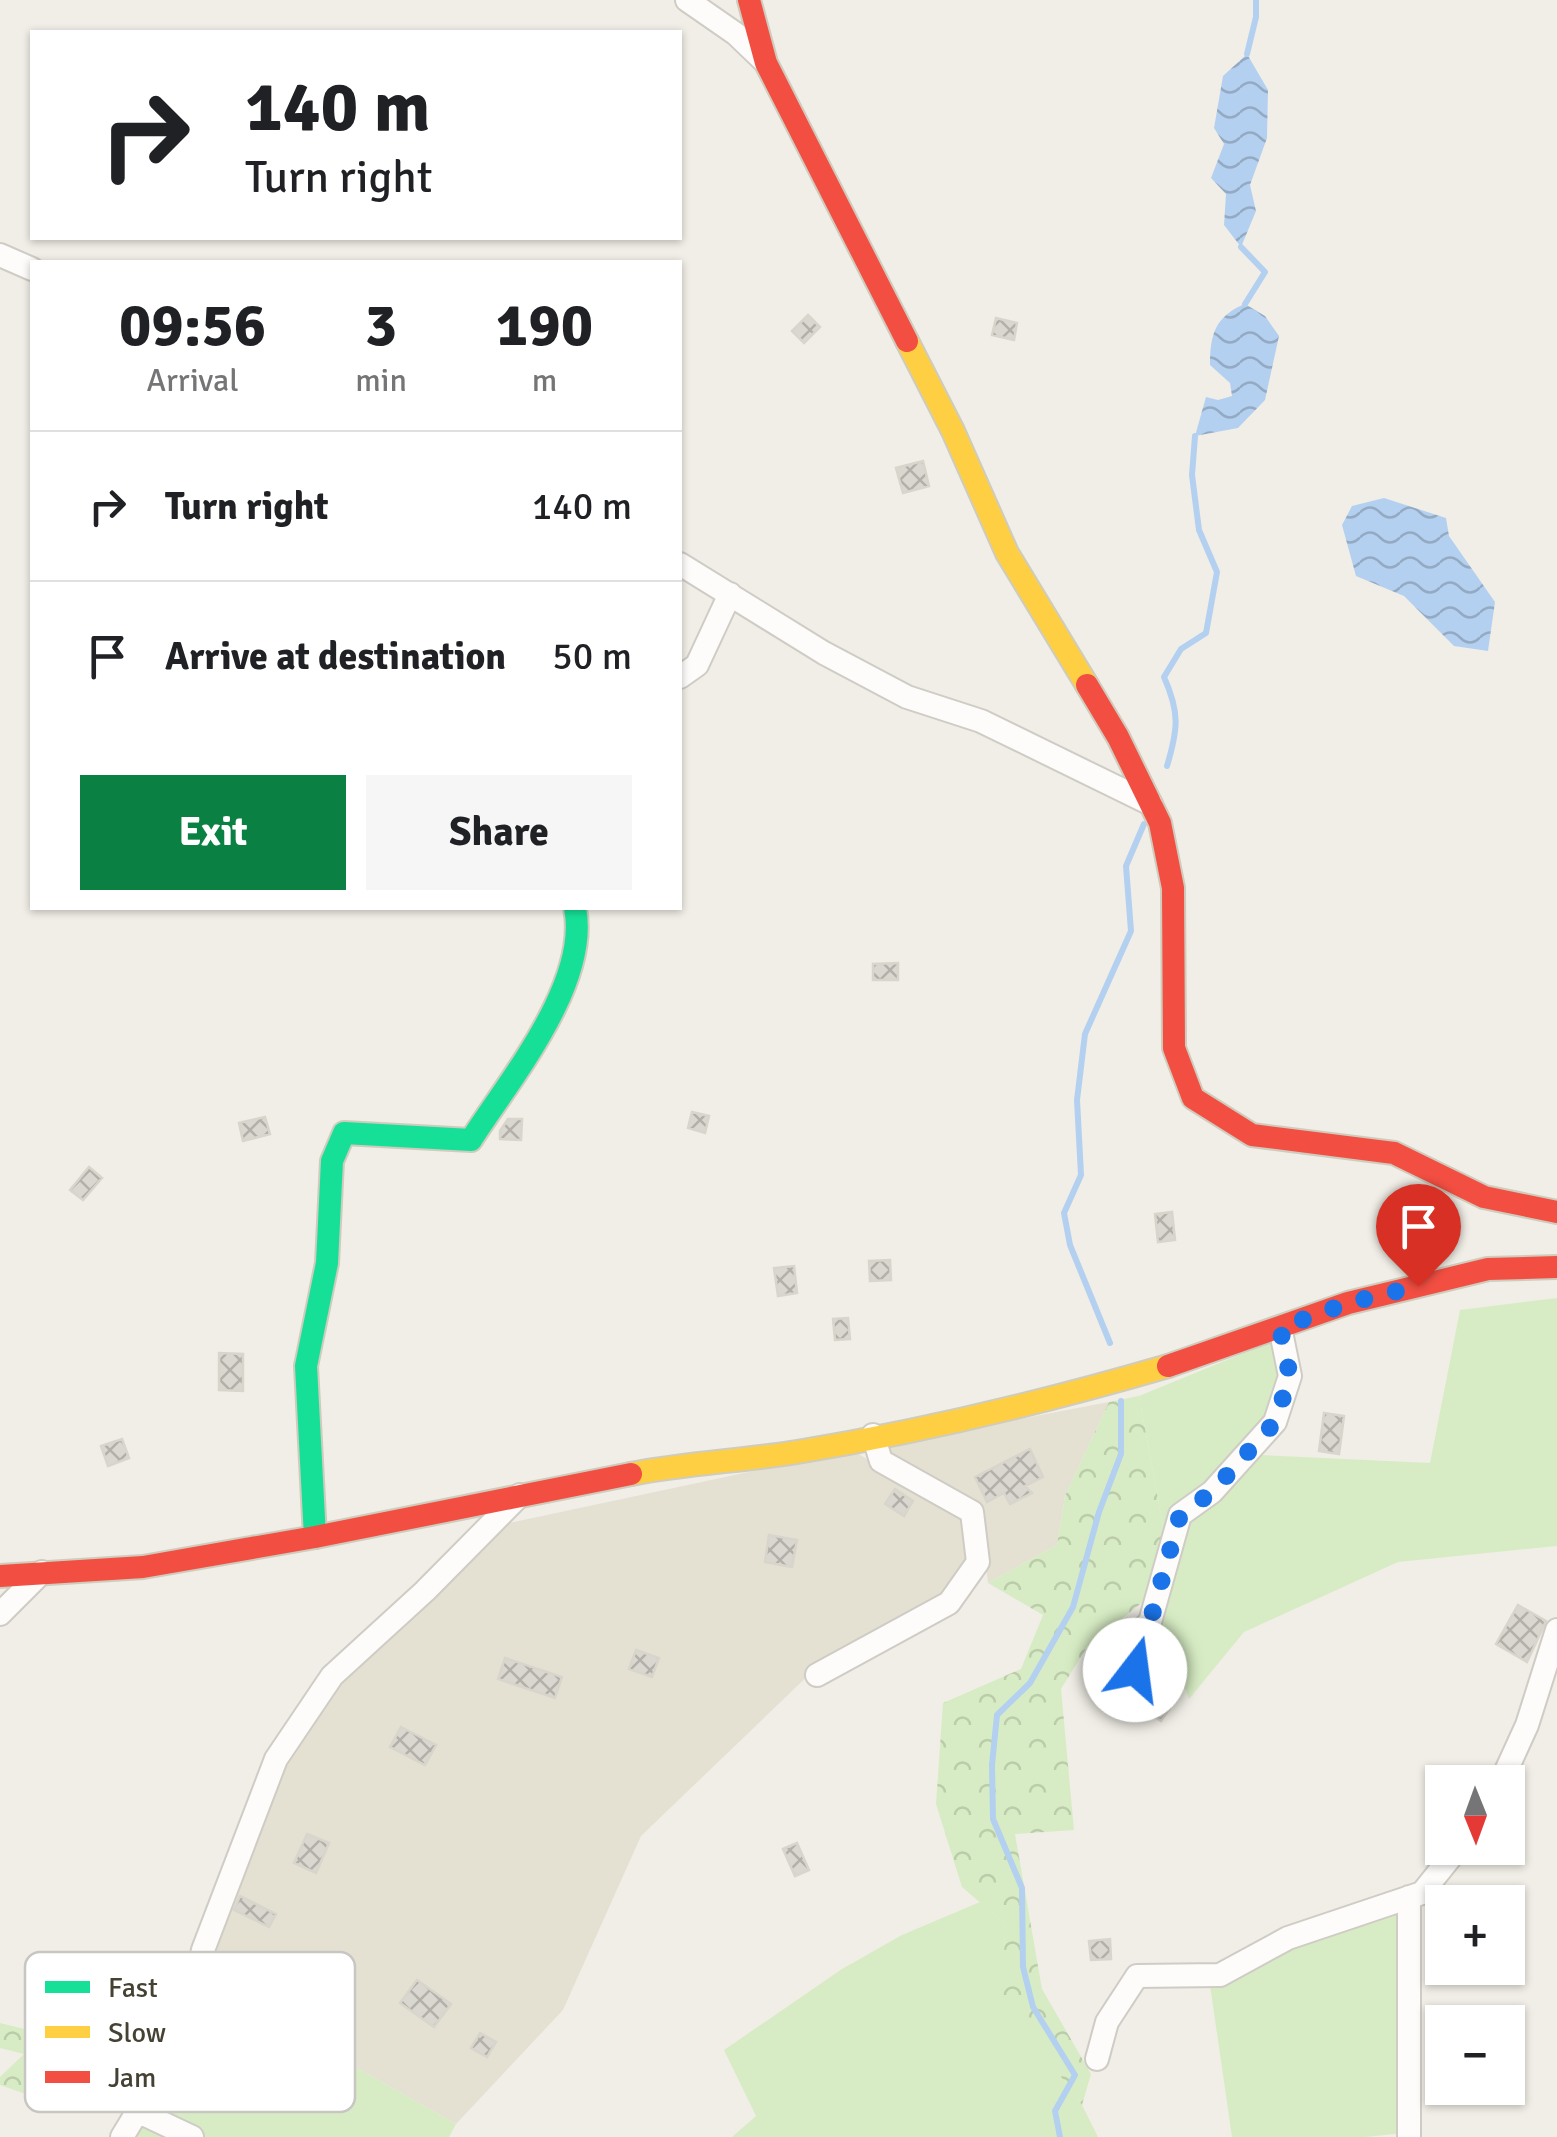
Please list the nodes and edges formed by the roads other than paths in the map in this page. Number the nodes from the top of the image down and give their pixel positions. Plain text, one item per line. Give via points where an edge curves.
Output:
1 (687, 0) edge
2 (748, 0) edge
3 (766, 62) junction
4 (0, 256) edge
5 (30, 268) edge
6 (682, 565) edge
7 (730, 594) junction
8 (682, 676) edge
9 (1151, 804) junction
10 (575, 910) edge
11 (1557, 1212) edge
12 (1557, 1267) edge
13 (1280, 1328) junction
14 (874, 1436) junction
15 (520, 1495) junction
16 (315, 1537) junction
17 (42, 1572) junction
18 (0, 1576) edge
19 (0, 1614) edge
20 (1557, 1630) edge
21 (1135, 1670) dead end
22 (818, 1675) dead end
23 (1509, 1765) edge
24 (1444, 1865) edge
25 (1409, 1897) junction
26 (203, 1952) edge
27 (1097, 2058) dead end
28 (138, 2112) joint
29 (122, 2137) edge
30 (192, 2137) edge
31 (1408, 2137) edge

1 - 3 street
2 - 3 street
3 - 9 street via 953,431 1007,553
4 - 5 street
6 - 7 street
7 - 8 street via 696,665
7 - 9 street via 906,697 981,720
9 - 11 street via 1173,888 1174,1048 1193,1098 1252,1135 1394,1154 1484,1197
10 - 16 street via 578,931 567,976 470,1140 344,1132 332,1161 327,1263 306,1366
12 - 13 street via 1488,1269 1348,1303
13 - 14 street via 1068,1395
13 - 21 street via 1290,1376 1275,1422 1212,1492 1180,1515 1150,1622 1134,1638
14 - 15 street
14 - 22 street via 881,1461 972,1512 978,1562 949,1603
15 - 16 street
15 - 26 street via 332,1676 276,1759
16 - 17 street via 143,1566
17 - 18 street
17 - 19 street
20 - 23 street
24 - 25 street via 1422,1893
25 - 27 street via 1288,1938 1220,1975 1137,1976 1107,2022
25 - 31 street
28 - 29 street
28 - 30 street

